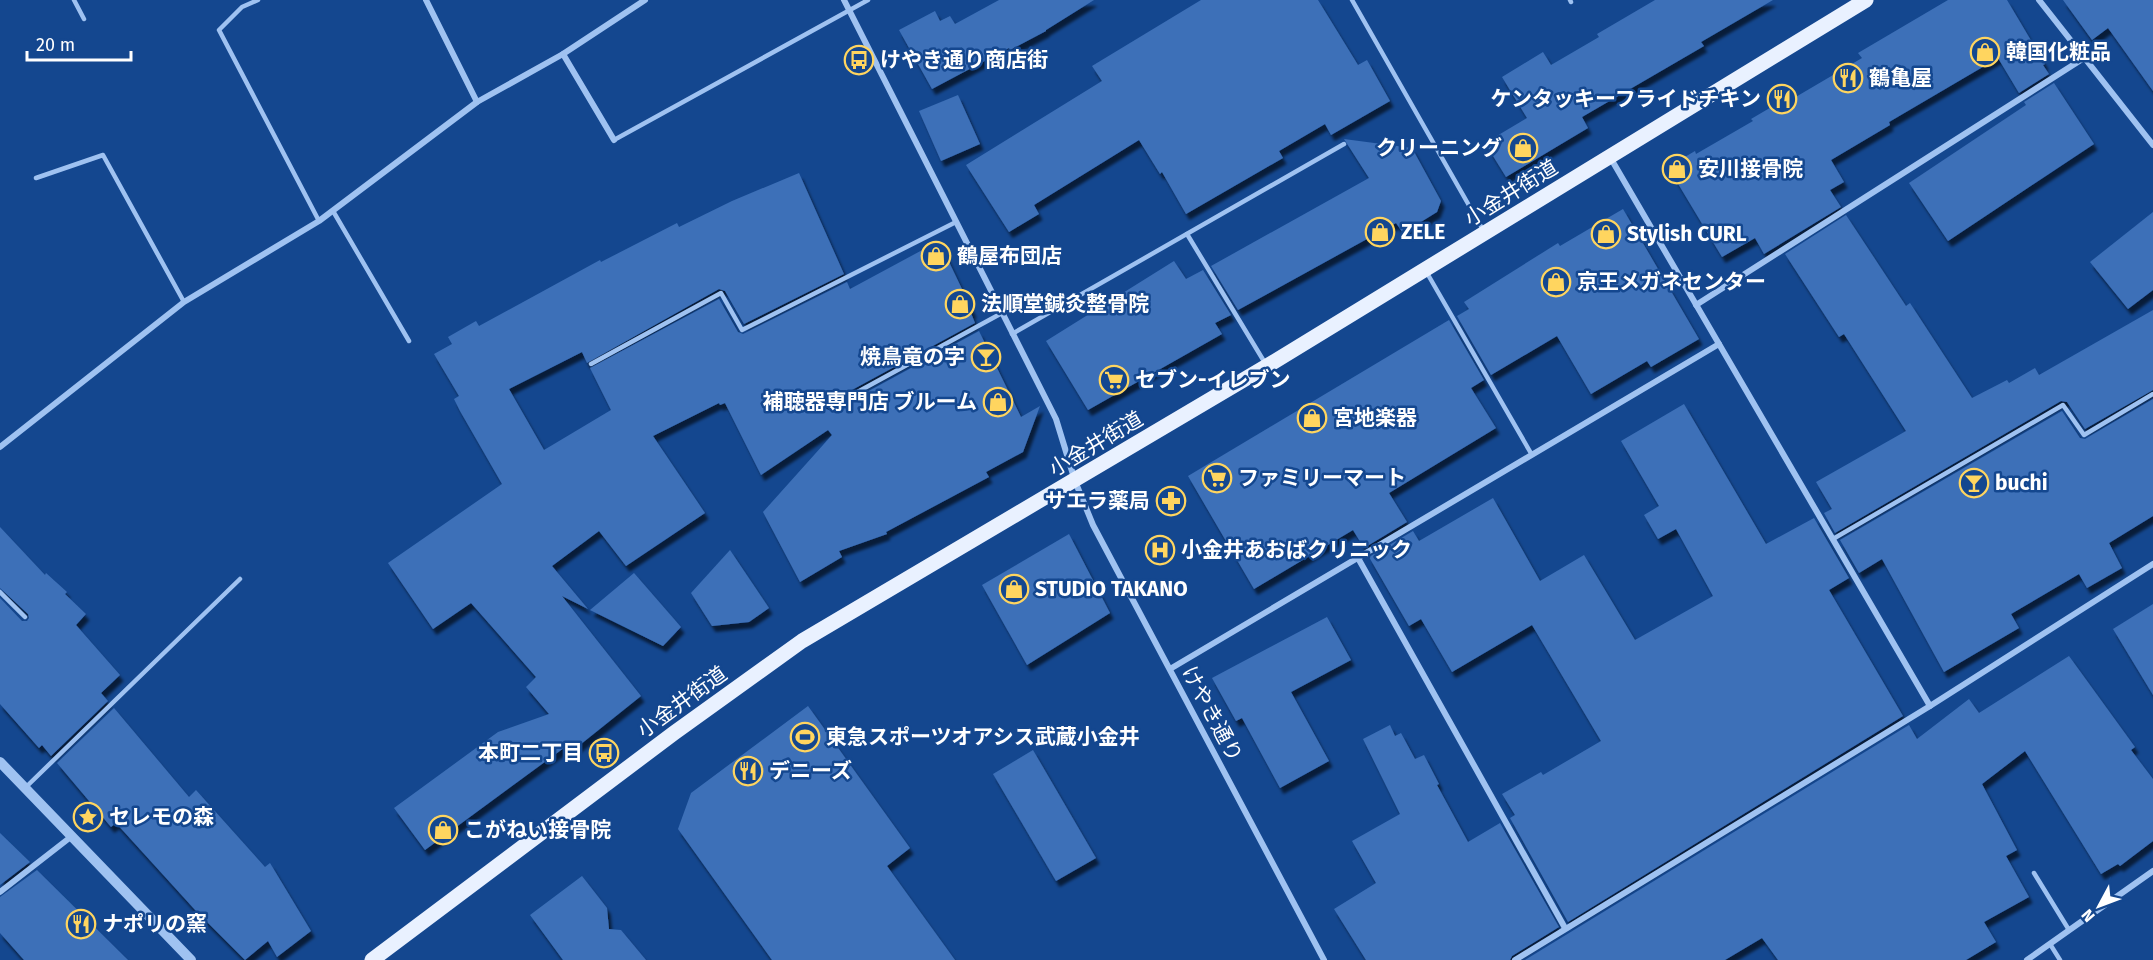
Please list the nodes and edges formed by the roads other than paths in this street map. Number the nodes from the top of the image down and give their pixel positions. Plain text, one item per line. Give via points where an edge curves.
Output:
1 (74, 0) edge
2 (239, 0) edge
3 (258, 0) edge
4 (426, 0) edge
5 (645, 0) edge
6 (844, 0) edge
7 (868, 0) edge
8 (1352, 0) edge
9 (1866, 0) edge
10 (2039, 0) edge
11 (242, 7) junction
12 (850, 11) junction
13 (84, 19) dead end
14 (563, 54) junction
15 (2084, 58) junction
16 (477, 102) junction
17 (614, 140) joint
18 (1344, 144) dead end
19 (2153, 146) edge
20 (1609, 157) junction
21 (36, 178) dead end
22 (333, 211) junction
23 (319, 221) junction
24 (956, 222) junction
25 (1187, 234) junction
26 (1485, 234) junction
27 (1426, 270) junction
28 (184, 302) junction
29 (1696, 305) junction
30 (1002, 313) junction
31 (1012, 334) junction
32 (409, 341) dead end
33 (1719, 344) junction
34 (591, 364) dead end
35 (1267, 366) junction
36 (2153, 394) edge
37 (830, 407) dead end
38 (0, 447) edge
39 (1532, 455) junction
40 (1076, 481) junction
41 (1833, 539) junction
42 (1358, 558) junction
43 (2153, 564) edge
44 (240, 579) dead end
45 (0, 592) edge
46 (25, 617) dead end
47 (1170, 669) junction
48 (1930, 706) junction
49 (0, 762) edge
50 (25, 788) junction
51 (72, 836) junction
52 (2153, 871) edge
53 (2034, 873) dead end
54 (0, 892) edge
55 (1565, 928) junction
56 (2069, 930) junction
57 (2050, 944) junction
58 (191, 960) edge
59 (372, 960) edge
60 (1324, 960) edge
61 (1515, 960) edge
62 (2026, 960) edge
63 (2060, 960) edge

1 - 13 lane
2 - 11 lane
3 - 11 lane
4 - 16 street
5 - 14 street
6 - 12 street, けやき通り
7 - 12 lane
8 - 26 lane
9 - 20 main road, 小金井街道
10 - 15 street
11 - 23 lane via 219,30
12 - 17 lane
12 - 24 street, けやき通り
14 - 16 street
14 - 17 street
15 - 19 street
15 - 29 street
16 - 22 street
18 - 25 lane
20 - 26 main road, 小金井街道
20 - 29 street
21 - 28 lane via 103,155
22 - 23 street
22 - 32 lane
23 - 28 street
24 - 30 street, けやき通り
24 - 34 lane via 742,330 720,293
25 - 31 lane
25 - 35 lane
26 - 27 main road, 小金井街道
27 - 35 main road, 小金井街道
27 - 39 lane
28 - 38 street
29 - 33 street
30 - 31 street, けやき通り
30 - 37 lane
31 - 40 street, けやき通り via 1056,419
33 - 39 street
33 - 41 street
35 - 40 main road, 小金井街道
36 - 41 lane via 2084,435 2063,405
39 - 42 street
40 - 47 street, けやき通り via 1093,525
40 - 59 main road, 小金井街道 via 802,641
41 - 48 street
42 - 47 street
42 - 55 street
43 - 48 street
44 - 50 lane
45 - 46 lane
47 - 60 street, けやき通り
48 - 55 street
49 - 50 street
50 - 51 street
51 - 54 street
51 - 58 street
52 - 56 street
53 - 56 lane
55 - 61 street
56 - 57 street
57 - 62 street
57 - 63 lane

